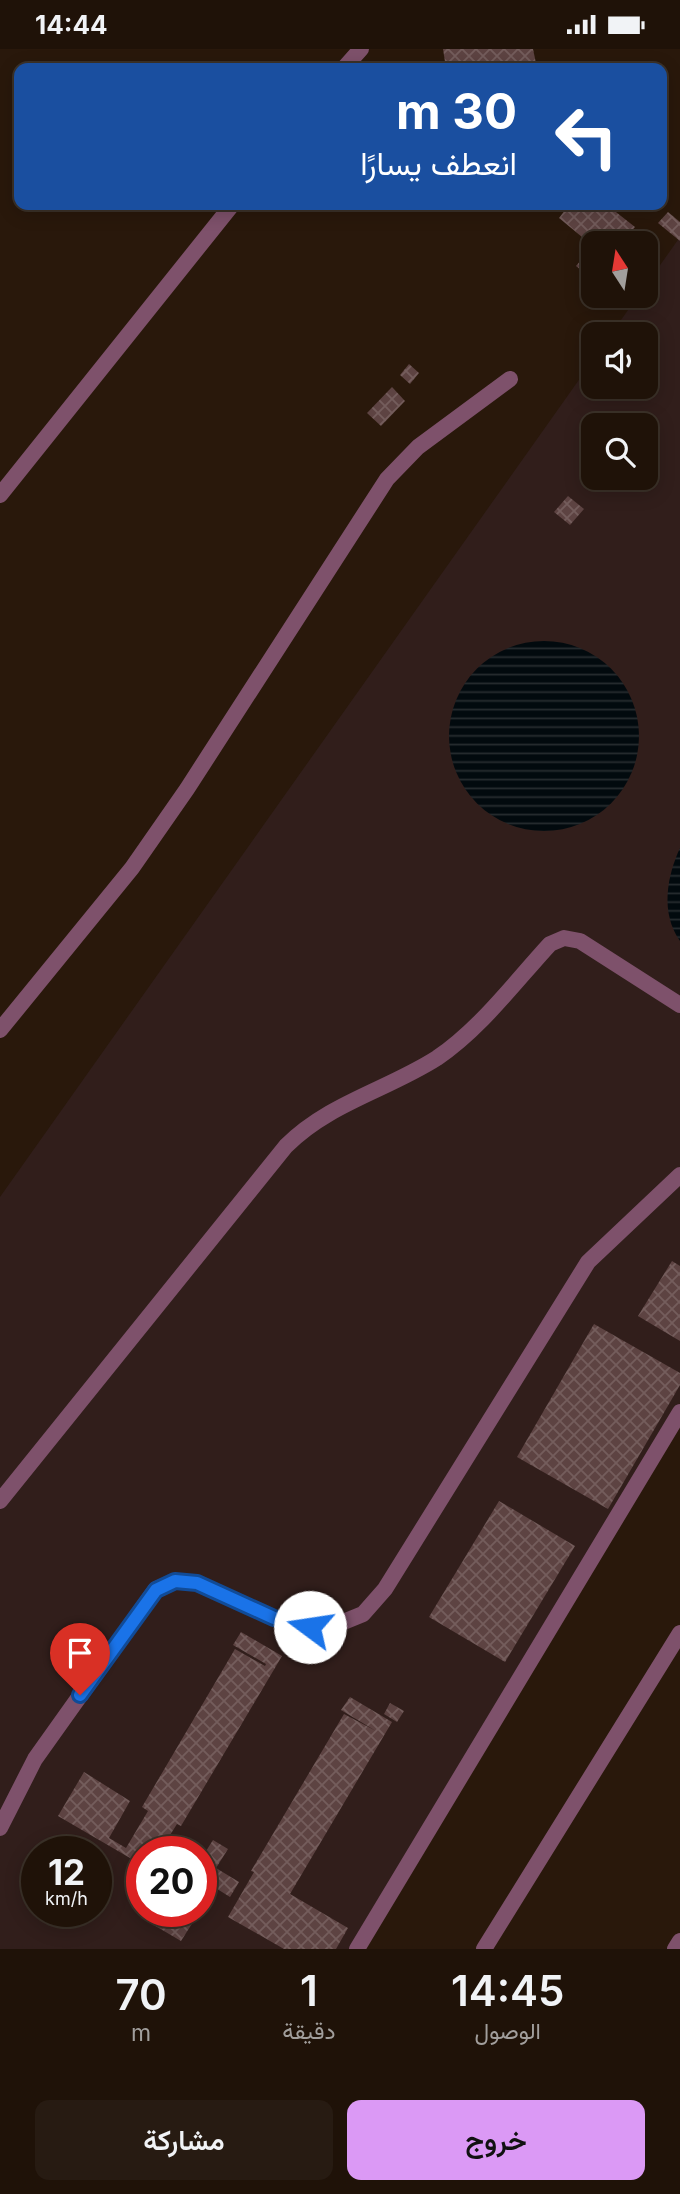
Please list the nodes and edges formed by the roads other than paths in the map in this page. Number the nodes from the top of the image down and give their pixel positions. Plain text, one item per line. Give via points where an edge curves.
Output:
1 (361, 49) edge
2 (348, 63) edge
3 (228, 210) edge
4 (510, 379) dead end
5 (0, 495) edge
6 (680, 1005) edge
7 (0, 1030) edge
8 (680, 1175) edge
9 (680, 1412) edge
10 (0, 1501) edge
11 (680, 1633) edge
12 (0, 1828) edge
13 (680, 1941) edge
14 (357, 1949) edge
15 (484, 1949) edge
16 (675, 1949) edge

1 - 2 lane
3 - 5 lane
4 - 7 lane via 418,447 387,479 132,868
6 - 10 lane via 580,941 564,938 550,944 439,1056 322,1115 286,1146
8 - 12 lane via 588,1262 385,1589 363,1614 336,1625 310,1627 274,1618 197,1583 175,1581 156,1590 35,1759
9 - 14 lane
11 - 15 lane
13 - 16 lane

